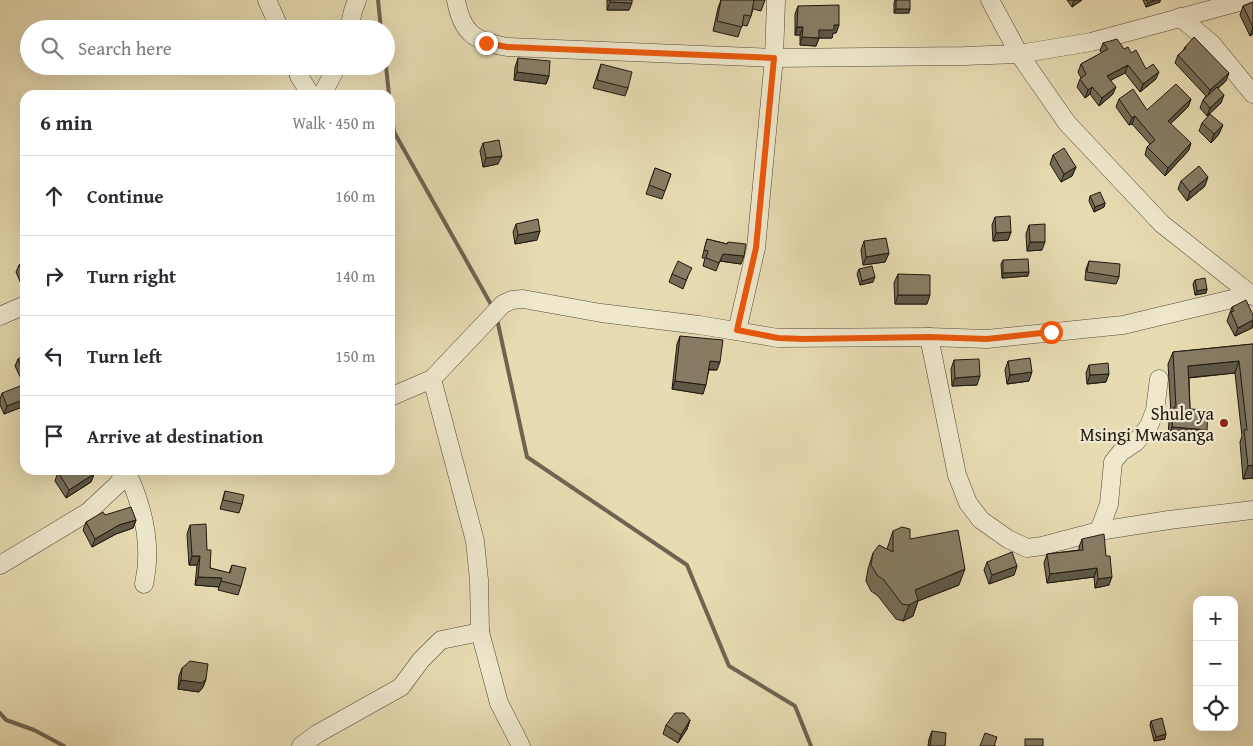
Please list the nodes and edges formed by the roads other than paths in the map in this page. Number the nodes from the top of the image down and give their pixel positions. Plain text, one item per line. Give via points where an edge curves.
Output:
1 (267, 0) edge
2 (357, 0) edge
3 (456, 0) edge
4 (776, 0) edge
5 (990, 0) edge
6 (1246, 0) edge
7 (1180, 17) junction
8 (276, 20) edge
9 (351, 20) edge
10 (1019, 54) junction
11 (774, 58) junction
12 (299, 75) edge
13 (333, 75) edge
14 (308, 90) edge
15 (325, 90) edge
16 (1253, 94) edge
17 (1252, 295) edge
18 (20, 311) edge
19 (0, 316) edge
20 (737, 330) junction
21 (929, 337) junction
22 (432, 379) junction
23 (1159, 379) dead end
24 (395, 395) edge
25 (123, 475) edge
26 (128, 475) edge
27 (1253, 510) edge
28 (1098, 531) junction
29 (0, 565) edge
30 (144, 584) dead end
31 (480, 632) junction
32 (301, 746) edge
33 (521, 746) edge

1 - 8 street
2 - 9 street
3 - 11 street via 462,24 473,35 486,43 507,47
4 - 11 street
5 - 10 street
6 - 7 street
7 - 10 street via 1091,42
7 - 16 street via 1212,44
10 - 11 street
10 - 17 street via 1067,123 1143,205 1168,230
11 - 20 street via 756,248
12 - 14 street
13 - 15 street
17 - 21 street via 1156,318 1087,330 987,339
18 - 19 street
20 - 21 street via 804,339
20 - 22 street via 512,300 484,322
21 - 28 street via 956,475 968,503 981,520 1027,548
22 - 24 street
22 - 31 street via 475,541
23 - 28 street via 1155,410 1149,426 1113,462 1109,504
25 - 29 street via 88,512
26 - 30 street via 147,532
27 - 28 street
31 - 32 street via 441,640 420,660 401,687
31 - 33 street via 499,703

